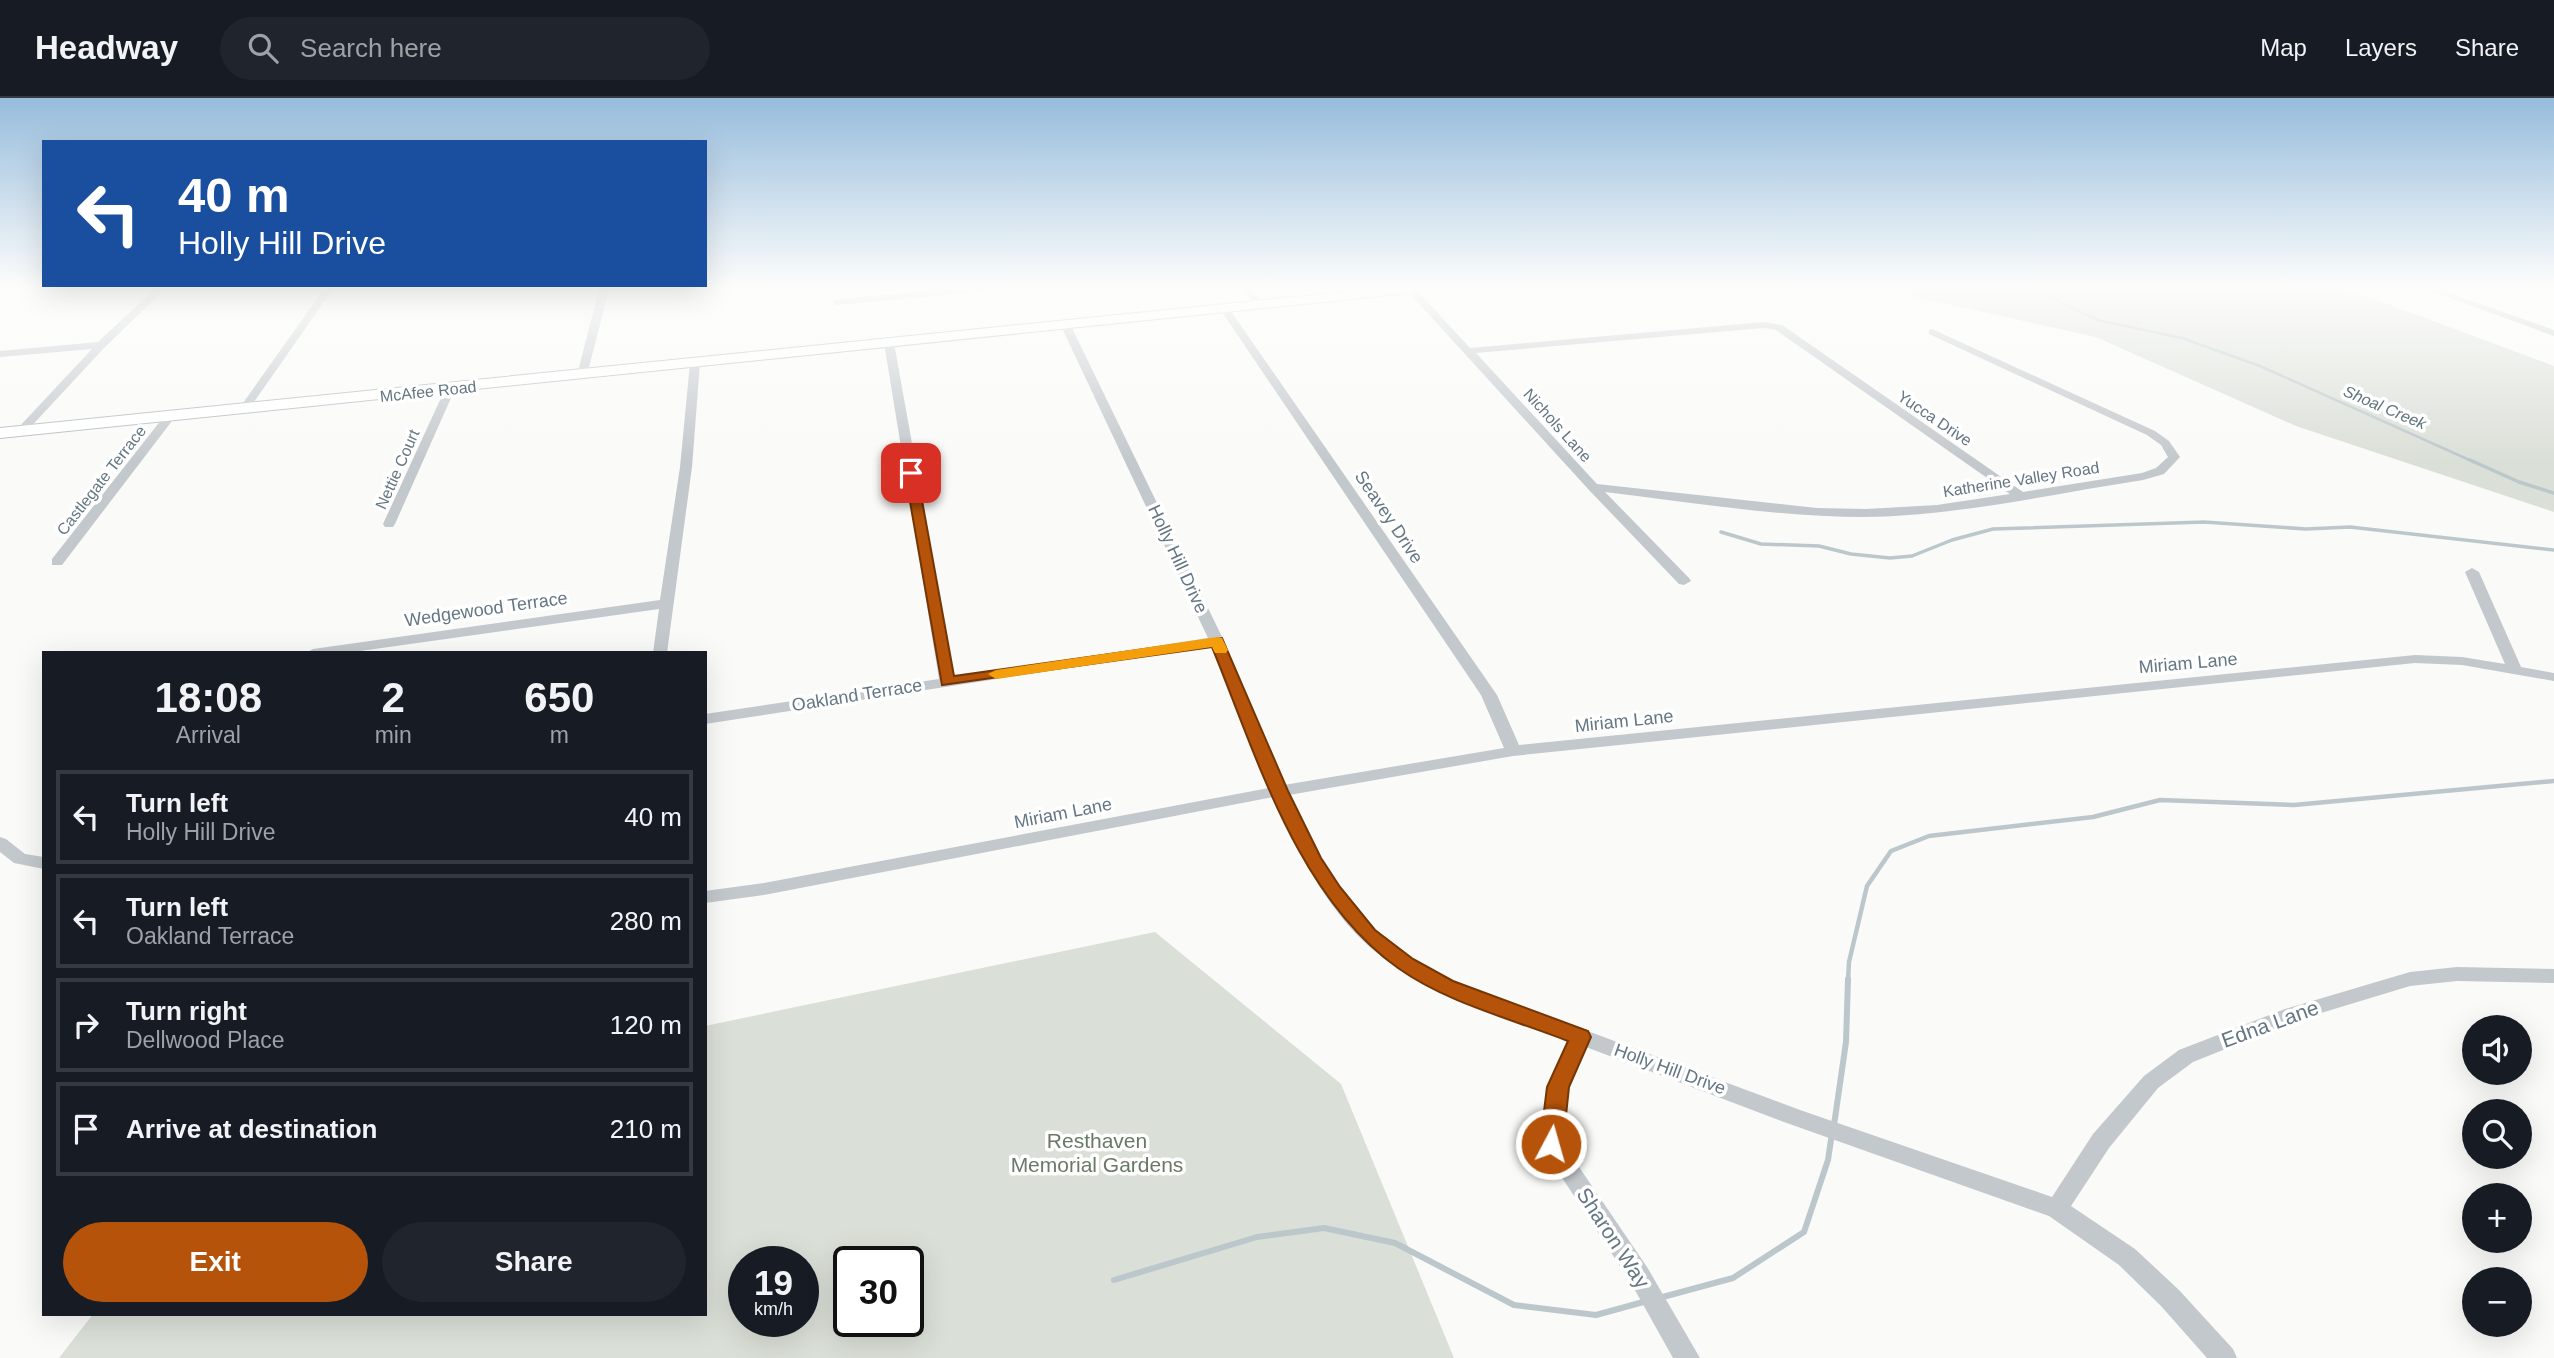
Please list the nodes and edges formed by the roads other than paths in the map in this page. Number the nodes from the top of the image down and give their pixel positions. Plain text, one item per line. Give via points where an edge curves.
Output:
1 (101, 345) joint
2 (289, 345) edge
3 (590, 345) edge
4 (872, 345) edge
5 (889, 345) edge
6 (1075, 345) edge
7 (1249, 345) edge
8 (1463, 345) edge
9 (1539, 345) edge
10 (1805, 345) edge
11 (1960, 345) edge
12 (1469, 351) junction
13 (0, 354) edge
14 (695, 363) junction
15 (582, 375) junction
16 (450, 389) junction
17 (243, 410) junction
18 (169, 417) junction
19 (21, 431) junction
20 (0, 433) edge
21 (1593, 487) junction
22 (2020, 495) junction
23 (389, 524) dead end
24 (57, 562) dead end
25 (2472, 572) dead end
26 (1684, 580) dead end
27 (664, 604) junction
28 (1217, 641) junction
29 (327, 651) edge
30 (660, 651) edge
31 (2515, 669) junction
32 (2554, 677) edge
33 (947, 682) junction
34 (707, 719) edge
35 (1513, 751) junction
36 (1279, 791) junction
37 (0, 844) edge
38 (42, 863) edge
39 (707, 897) edge
40 (2554, 976) edge
41 (1580, 1037) junction
42 (2057, 1209) junction
43 (1687, 1358) edge
44 (2224, 1358) edge

1 - 13 street
1 - 19 street
2 - 17 street
3 - 15 street
4 - 14 street, McAfee Road
5 - 33 street
6 - 28 street, Holly Hill Drive
7 - 35 street, Seavey Drive via 1489,695
8 - 12 street, Nichols Lane
9 - 12 street, Yucca Drive
10 - 22 street, Yucca Drive
11 - 22 street, Katherine Valley Road via 2151,433 2174,457 2160,471 2143,476
12 - 21 street, Nichols Lane
14 - 15 street, McAfee Road
14 - 27 street via 686,467
15 - 16 street, McAfee Road
16 - 17 street, McAfee Road
16 - 23 street, Nettie Court
17 - 18 street, McAfee Road
18 - 19 street, McAfee Road
18 - 24 street, Castlegate Terrace
19 - 20 street, McAfee Road
21 - 22 street, Katherine Valley Road via 1842,512 1937,509
21 - 26 street, Nichols Lane
25 - 31 street
27 - 29 street, Wedgewood Terrace
27 - 30 street
28 - 33 street, Oakland Terrace
28 - 36 street, Holly Hill Drive
31 - 32 street, Miriam Lane
31 - 35 street, Miriam Lane via 2415,659
33 - 34 street, Oakland Terrace
35 - 36 street, Miriam Lane
36 - 39 street, Miriam Lane
36 - 41 street, Holly Hill Drive via 1313,860 1368,935 1446,986
37 - 38 street via 20,859
40 - 42 street, Edna Lane via 2457,974 2410,979 2292,1014 2186,1056 2151,1082 2101,1142
41 - 42 street, Holly Hill Drive
41 - 43 street, Sharon Way via 1558,1087 1551,1144 1639,1275
42 - 44 street, Holly Hill Drive via 2126,1257 2171,1298

